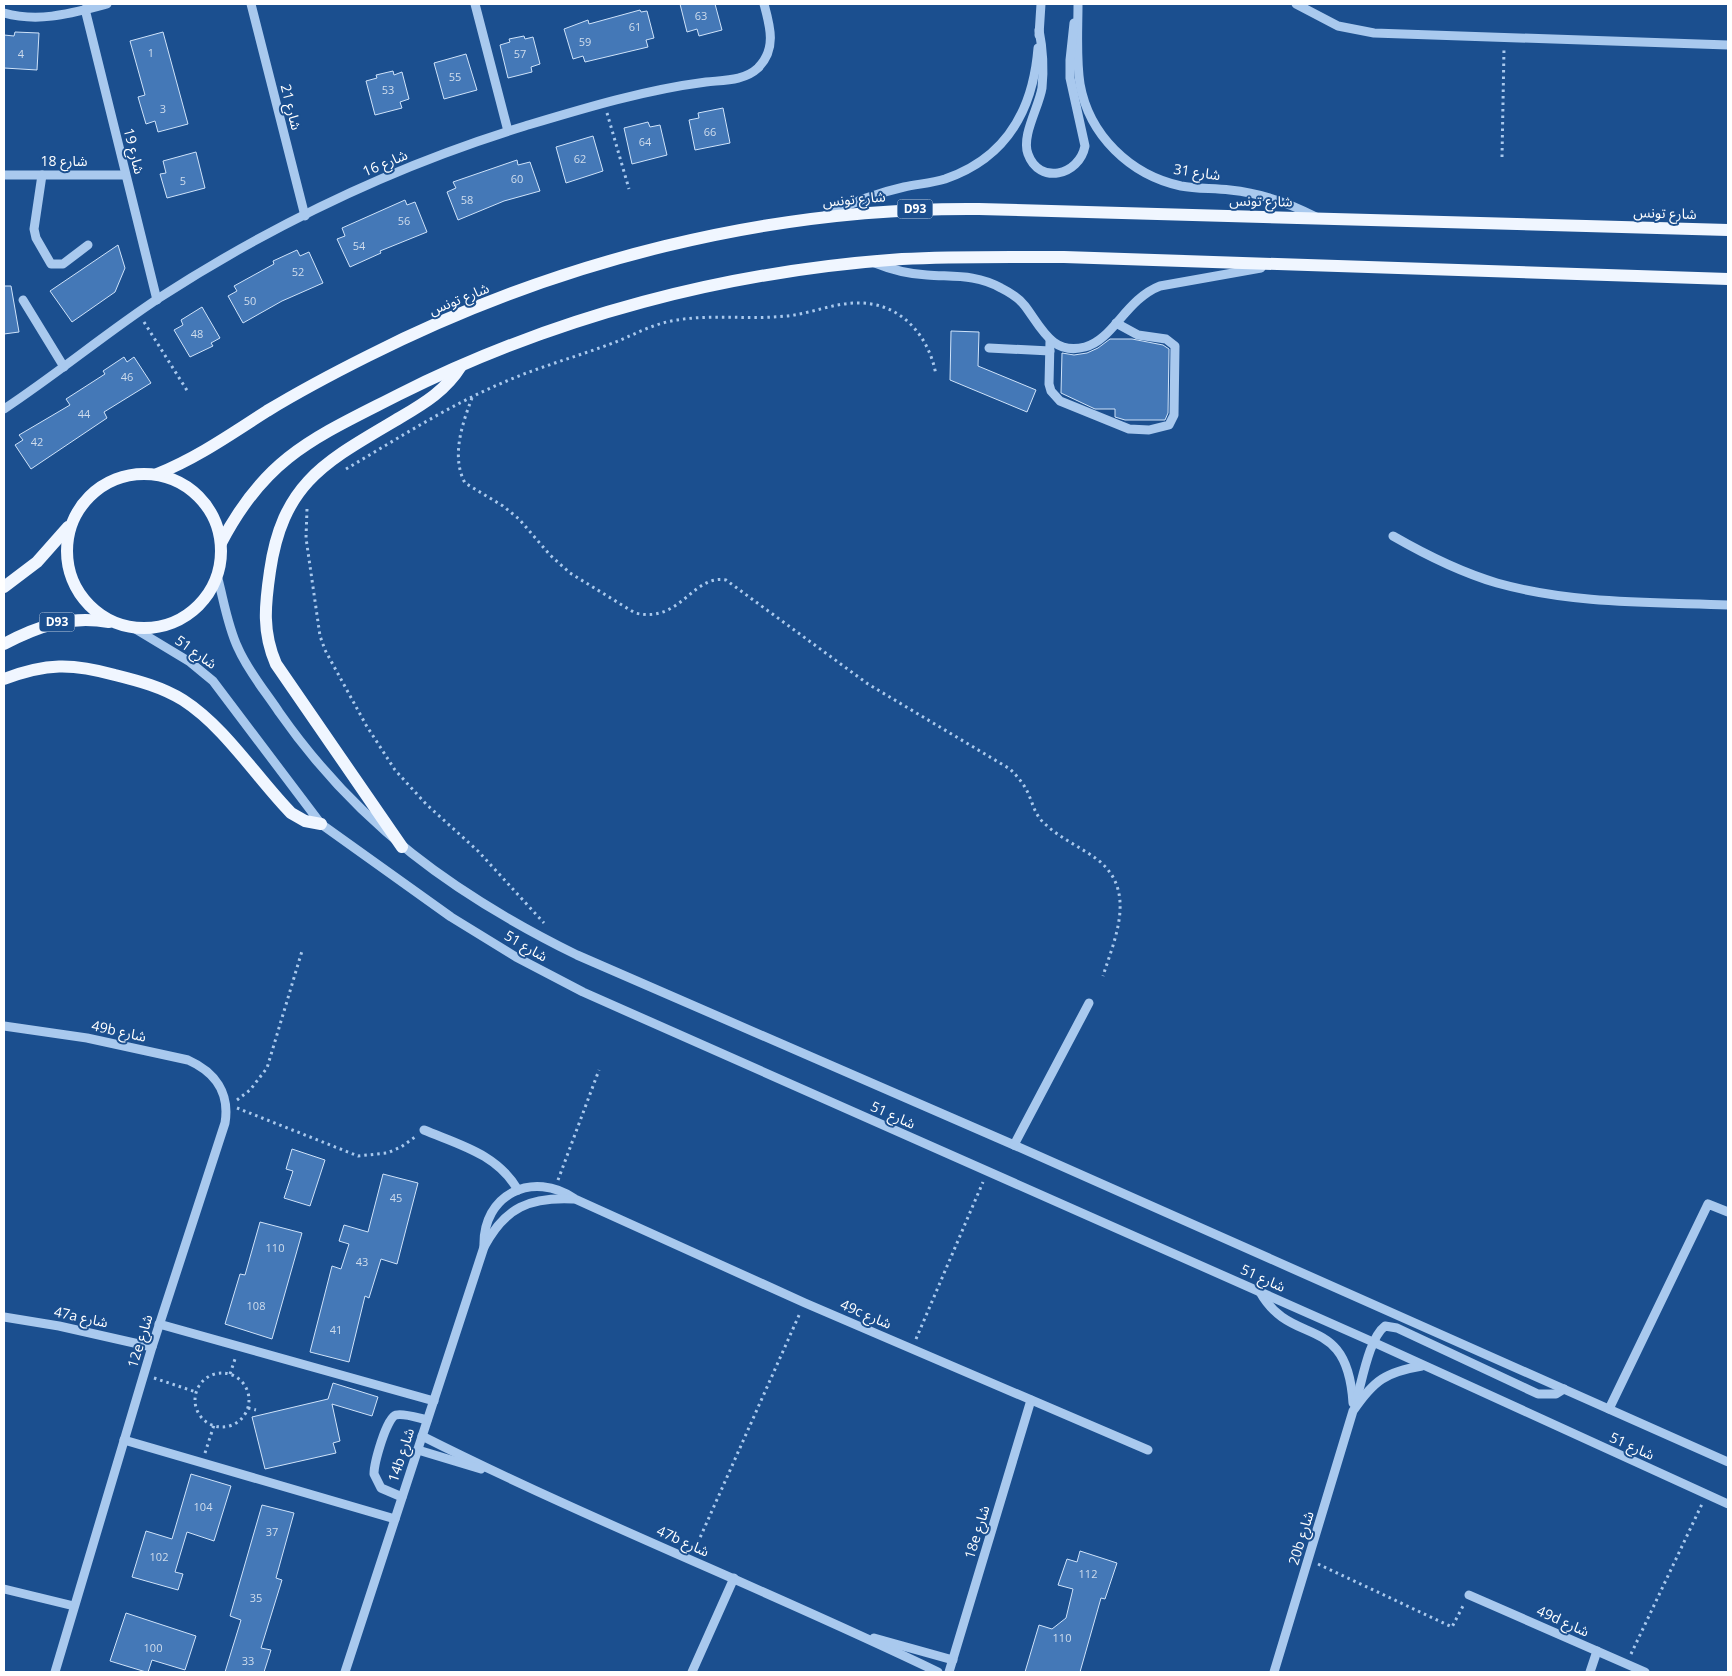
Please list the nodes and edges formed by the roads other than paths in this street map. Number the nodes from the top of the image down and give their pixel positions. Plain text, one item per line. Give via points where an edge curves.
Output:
1 (107, 4) edge
2 (251, 4) edge
3 (476, 4) edge
4 (764, 4) edge
5 (1042, 4) edge
6 (1078, 4) edge
7 (1296, 4) edge
8 (85, 9) junction
9 (4, 13) edge
10 (1039, 30) junction
11 (1728, 45) edge
12 (508, 131) junction
13 (4, 174) edge
14 (42, 175) junction
15 (125, 175) junction
16 (305, 216) junction
17 (823, 216) junction
18 (1316, 217) junction
19 (1728, 230) edge
20 (88, 245) dead end
21 (872, 262) junction
22 (1274, 266) junction
23 (1728, 279) edge
24 (23, 300) dead end
25 (157, 300) junction
26 (1116, 323) junction
27 (1050, 341) junction
28 (988, 348) dead end
29 (1050, 351) junction
30 (461, 366) junction
31 (64, 367) junction
32 (4, 409) edge
33 (157, 474) junction
34 (72, 520) junction
35 (1393, 536) dead end
36 (221, 543) junction
37 (218, 579) junction
38 (4, 587) edge
39 (1728, 605) edge
40 (114, 622) junction
41 (132, 627) junction
42 (4, 644) edge
43 (4, 679) edge
44 (321, 824) junction
45 (402, 847) junction
46 (1089, 1003) dead end
47 (4, 1026) edge
48 (220, 1085) joint
49 (424, 1130) road end
50 (1014, 1145) junction
51 (518, 1190) junction
52 (575, 1199) junction
53 (524, 1204) joint
54 (1728, 1212) edge
55 (484, 1247) junction
56 (1260, 1292) junction
57 (4, 1317) edge
58 (159, 1324) junction
59 (1373, 1342) junction
60 (152, 1347) junction
61 (1422, 1366) junction
62 (1564, 1389) junction
63 (1031, 1400) junction
64 (434, 1401) junction
65 (1609, 1409) junction
66 (1354, 1411) junction
67 (427, 1420) junction
68 (422, 1436) junction
69 (124, 1440) junction
70 (418, 1450) junction
71 (1148, 1450) dead end
72 (1728, 1462) edge
73 (494, 1471) junction
74 (402, 1497) junction
75 (1728, 1504) edge
76 (395, 1519) junction
77 (734, 1578) junction
78 (4, 1589) edge
79 (1469, 1594) road end
80 (74, 1606) junction
81 (861, 1635) junction
82 (1597, 1651) junction
83 (952, 1660) junction
84 (55, 1672) edge
85 (345, 1672) edge
86 (692, 1672) edge
87 (938, 1672) edge
88 (949, 1672) edge
89 (1274, 1672) edge
90 (1590, 1672) edge
91 (1645, 1672) edge

1 - 8 street
2 - 16 street, شارع 21
3 - 12 street
4 - 12 street, شارع 16 via 770,26 770,44 764,60 752,72 737,78 604,102
5 - 10 street
6 - 10 street via 1071,42 1070,78 1085,146 1084,154 1074,167 1060,173 1037,167 1026,147 1043,74
6 - 18 street, شارع 31 via 1079,71 1084,98 1102,135 1120,156 1143,172 1168,183 1258,195 1284,202
7 - 11 street via 1323,20 1354,30
8 - 9 street via 46,18
8 - 15 street, شارع 19
10 - 17 street via 1034,78 1025,109 1008,136 986,158 958,174 884,192
12 - 16 street, شارع 16 via 432,158
13 - 14 street, شارع 18
14 - 15 street, شارع 18
14 - 20 street via 34,229 51,264 63,264
15 - 25 street, شارع 19
16 - 25 street, شارع 16 via 236,251
17 - 18 main road, شارع تونس / D93 via 942,208
17 - 33 main road, شارع تونس / D93 via 657,248 546,281 492,301 368,356 268,410 210,448
18 - 19 main road, شارع تونس / D93
21 - 22 main road via 956,256 1064,257
21 - 27 street via 914,274 962,275 989,282 1024,305
21 - 30 main road via 789,272 683,291 579,321
22 - 23 main road
22 - 26 street via 1160,286 1139,296
24 - 31 street
25 - 31 street, شارع 16
26 - 27 street via 1104,337 1086,347 1066,348
26 - 29 street via 1138,336 1166,339 1175,346 1174,415 1169,425 1149,430 1129,429 1060,401 1049,384
27 - 29 street
28 - 29 street
30 - 36 main road via 329,430 298,449 279,464 247,500
30 - 45 main road via 434,397 336,455 306,482 279,529 265,606 266,636 276,664
31 - 32 street, شارع 16
33 - 34 main road via 131,474 106,483 86,499
33 - 36 main road via 176,480 207,506 217,524
34 - 38 main road via 37,562
34 - 40 main road via 66,544 68,568 77,591 93,610
35 - 39 street via 1469,573 1523,590 1578,598
36 - 37 main road
37 - 41 main road via 204,600 189,614 152,628
37 - 45 street, شارع 51 via 233,638 245,663 320,765 357,807
40 - 41 main road
40 - 42 main road, D93 via 83,620 54,623
41 - 44 street, شارع 51 via 190,662 213,681
43 - 44 main road via 34,668 76,666 152,685 206,718 291,813 305,821
44 - 56 street, شارع 51 via 451,917 549,975
45 - 50 street, شارع 51 via 435,872 529,931 569,951
46 - 50 street
47 - 48 street, 49b شارع via 87,1038 188,1060 208,1071
48 - 58 street, 12e شارع via 227,1104 225,1123
49 - 51 street via 498,1164
50 - 62 street, شارع 51
51 - 52 street, 49c شارع via 542,1186 555,1188
51 - 55 street, 14b شارع via 502,1200 489,1216
52 - 53 street, 49c شارع via 549,1199
52 - 63 street, 49c شارع
53 - 55 street, 14b شارع via 496,1226
54 - 65 street via 1708,1204
55 - 64 street, 14b شارع
56 - 59 street, شارع 51
56 - 66 street, 20b شارع via 1275,1313 1320,1335 1338,1350 1349,1371
57 - 60 street, 47a شارع
58 - 60 street, 12e شارع
58 - 64 street
59 - 61 street, شارع 51
59 - 62 street via 1384,1326 1397,1328 1538,1394 1556,1394
59 - 66 street
60 - 69 street, 12e شارع
61 - 66 street, 20b شارع via 1398,1370 1381,1379 1366,1392
61 - 75 street, شارع 51
62 - 65 street, شارع 51
63 - 71 street, 49c شارع
63 - 83 street, 18e شارع
64 - 67 street, 14b شارع
65 - 72 street, شارع 51
66 - 89 street, 20b شارع
67 - 68 street, 14b شارع
67 - 74 street via 399,1415 392,1417 387,1425 374,1474 381,1488
68 - 70 street, 14b شارع
68 - 73 street, 47b شارع
69 - 76 street
69 - 80 street, 12e شارع
70 - 73 street, 47b شارع
70 - 74 street, 14b شارع
73 - 77 street, 47b شارع
74 - 76 street, 14b شارع
76 - 85 street, 14b شارع
77 - 81 street, 47b شارع
77 - 86 street
78 - 80 street
79 - 82 street, 49d شارع
80 - 84 street, 12e شارع
81 - 83 street, 47b شارع
81 - 87 street, 47b شارع
82 - 90 street
82 - 91 street, 49d شارع
83 - 88 street, 18e شارع

